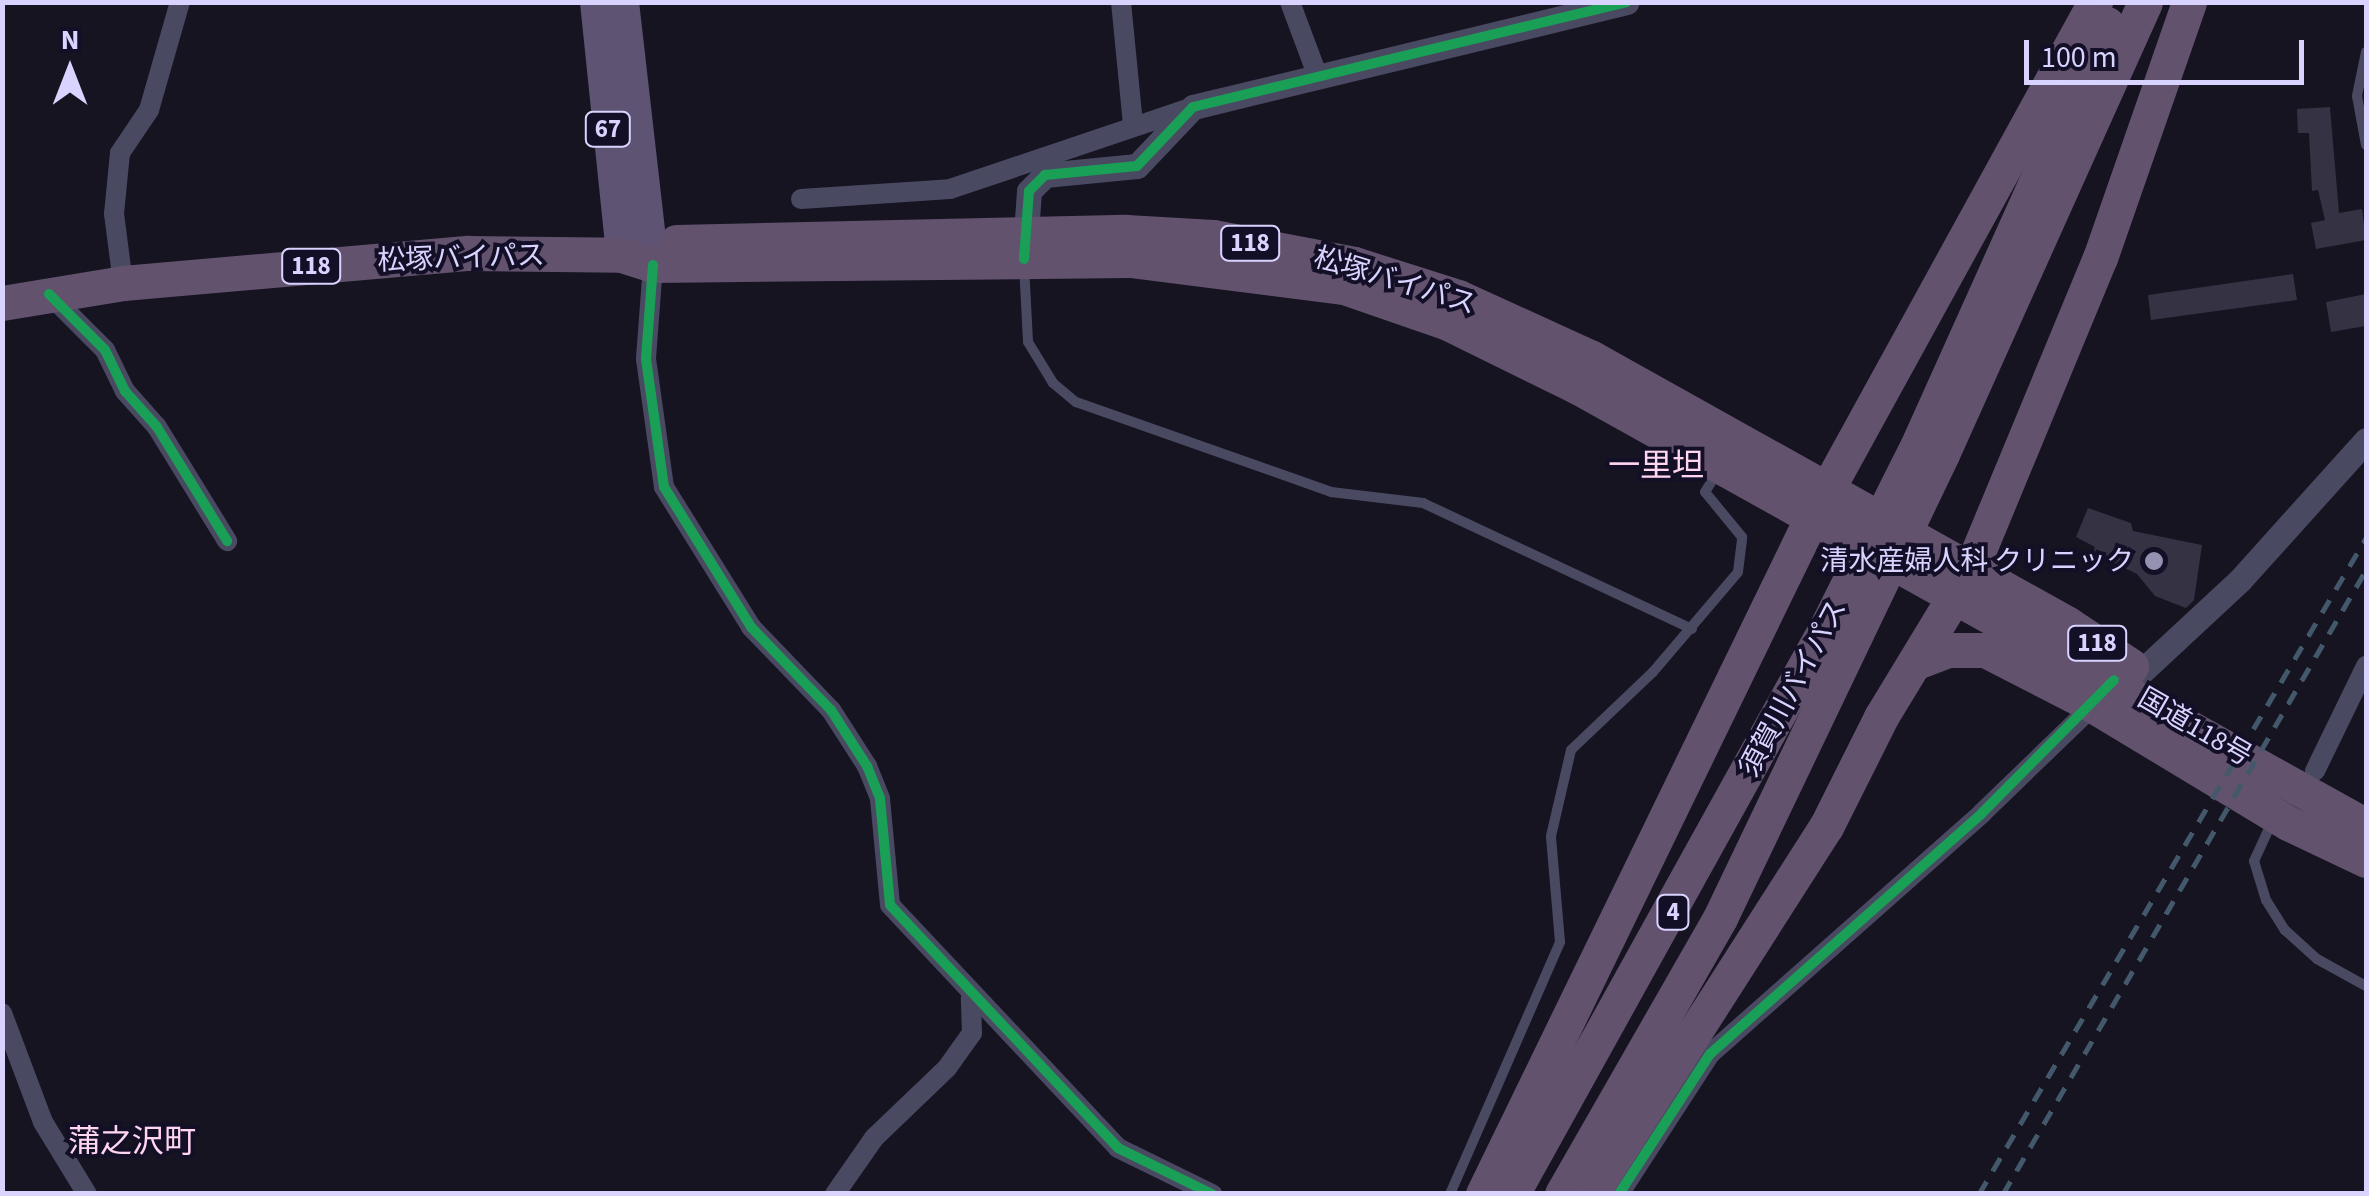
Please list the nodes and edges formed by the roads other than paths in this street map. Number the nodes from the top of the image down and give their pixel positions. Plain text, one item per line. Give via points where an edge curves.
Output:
1 (180, 2) edge
2 (596, 2) edge
3 (623, 2) edge
4 (1121, 2) edge
5 (1290, 2) edge
6 (1626, 2) edge
7 (2095, 2) edge
8 (2117, 2) edge
9 (2146, 2) edge
10 (2188, 2) edge
11 (2366, 52) edge
12 (1318, 78) junction
13 (1193, 108) junction
14 (1133, 125) junction
15 (2366, 146) edge
16 (801, 199) dead end
17 (1025, 246) junction
18 (643, 254) junction
19 (122, 283) junction
20 (49, 294) junction
21 (2, 302) edge
22 (2366, 440) edge
23 (1931, 447) junction
24 (1720, 468) junction
25 (1819, 503) junction
26 (227, 540) dead end
27 (1963, 582) junction
28 (1692, 628) junction
29 (1841, 634) junction
30 (1914, 663) junction
31 (2366, 666) edge
32 (2116, 686) junction
33 (2315, 770) junction
34 (2366, 800) edge
35 (2276, 815) junction
36 (2366, 826) edge
37 (2366, 860) edge
38 (2366, 986) edge
39 (970, 997) junction
40 (2, 1013) edge
41 (1624, 1165) junction
42 (87, 1194) edge
43 (835, 1194) edge
44 (1212, 1194) edge
45 (1450, 1194) edge
46 (1482, 1194) edge
47 (1512, 1194) edge
48 (1562, 1194) edge
49 (1591, 1194) edge
50 (1619, 1194) edge

1 - 19 street via 148,110 120,153 114,214
2 - 18 main road, 67
3 - 18 main road, 67
4 - 14 street
5 - 12 street
6 - 12 street
7 - 25 highway
8 - 23 highway, 須賀川バイパス / 4
9 - 23 highway, 須賀川バイパス / 4
10 - 27 highway via 2100,258
11 - 15 lane via 2357,96
12 - 13 street
13 - 14 street
13 - 17 street via 1137,166 1046,174 1030,191
14 - 16 street via 950,188
17 - 18 highway, 松塚バイパス / 118
17 - 24 highway, 松塚バイパス / 118 via 1209,266 1379,297 1510,352
17 - 25 highway, 松塚バイパス / 118 via 1213,237 1407,280 1592,358
17 - 28 lane via 1028,342 1052,383 1076,402 1331,492 1423,502
18 - 19 highway, 松塚バイパス / 118 via 468,254
18 - 39 street via 654,436 670,502 751,627 831,710 867,766 880,799 890,905
19 - 20 highway, 松塚バイパス / 118
20 - 21 highway, 松塚バイパス / 118
20 - 26 street via 105,350 125,391 157,427
22 - 32 street via 2240,580
23 - 29 highway, 須賀川バイパス / 4
24 - 25 highway, 松塚バイパス / 118
24 - 28 lane via 1705,492 1742,538 1738,572
25 - 27 highway, 国道118号 / 118
25 - 46 highway
27 - 30 highway
27 - 32 highway, 国道118号 / 118
28 - 45 lane via 1571,750 1552,836 1560,942
29 - 47 highway, 須賀川バイパス / 4
29 - 48 highway, 須賀川バイパス / 4 via 1720,918
30 - 32 highway, 118 via 1948,650 1986,650
30 - 41 highway via 1826,827
31 - 33 street
32 - 33 highway, 国道118号 / 118
32 - 35 highway, 118
32 - 36 highway, 国道118号 / 118
32 - 41 street via 1710,1054
33 - 34 highway, 国道118号 / 118
35 - 37 highway, 118
35 - 38 lane via 2254,860 2266,900 2285,930 2317,959
39 - 43 street via 972,1033 874,1138
39 - 44 street via 1118,1148
40 - 42 street via 42,1122
41 - 49 highway
41 - 50 street

